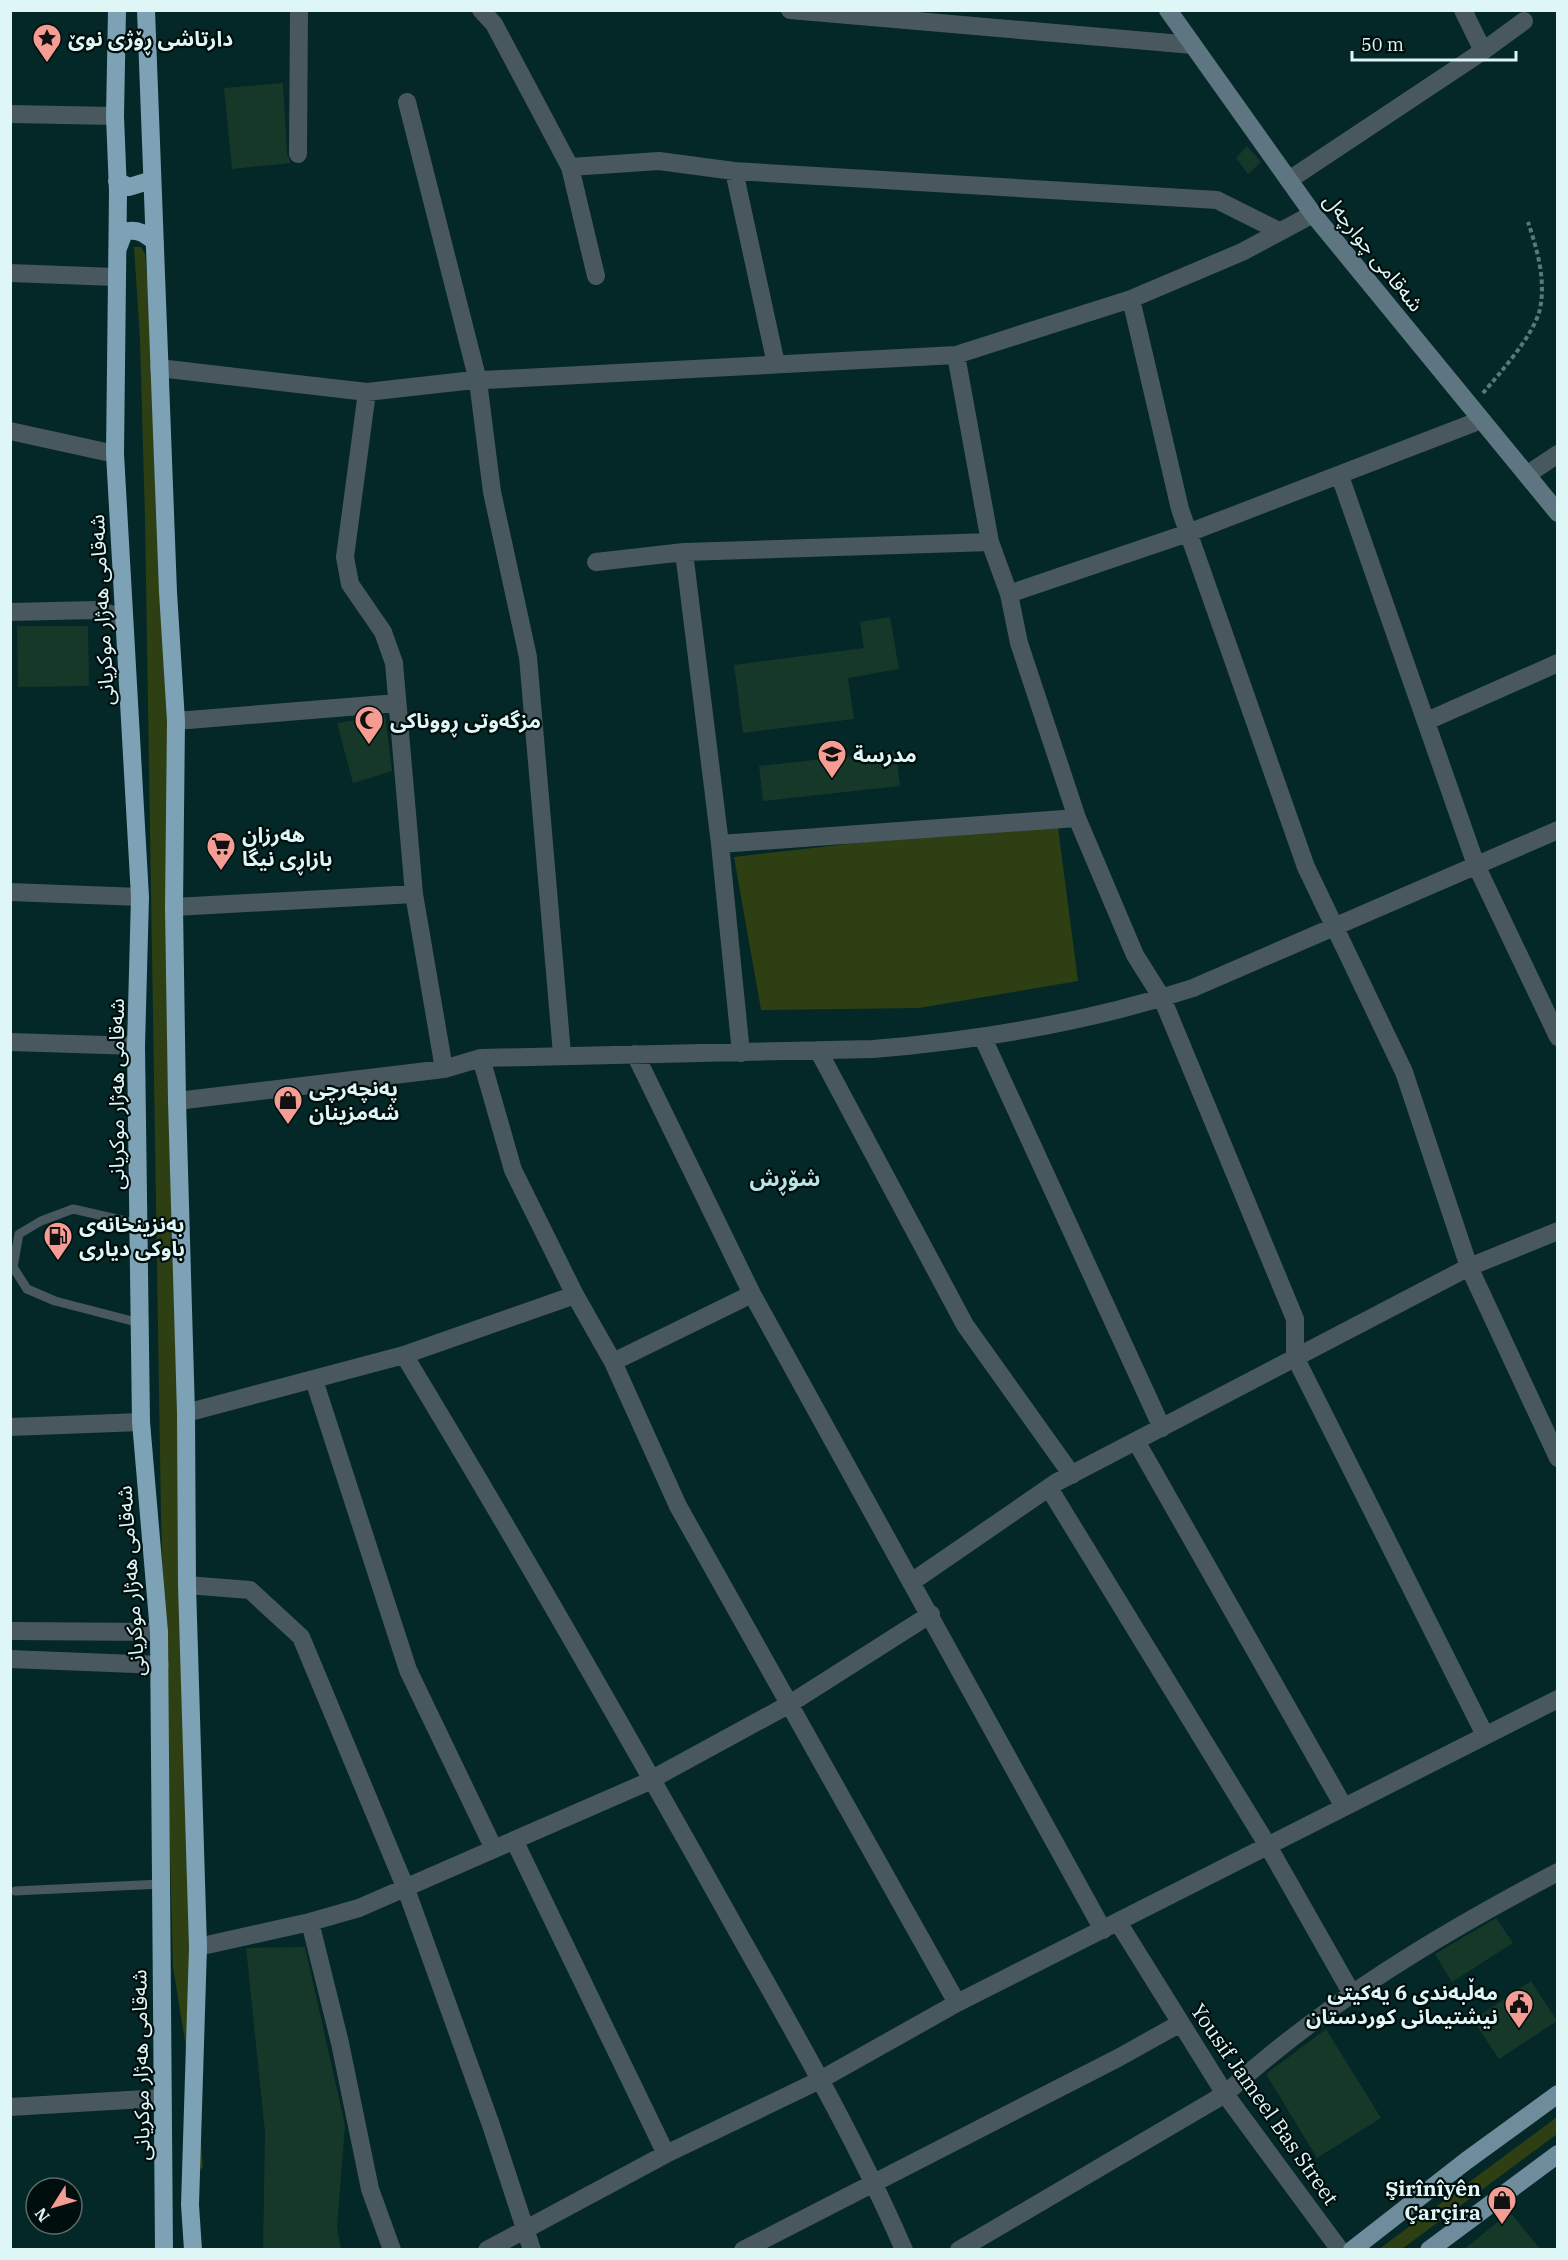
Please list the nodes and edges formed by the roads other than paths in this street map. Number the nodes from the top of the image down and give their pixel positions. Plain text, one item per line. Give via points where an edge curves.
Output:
1 (117, 10) edge
2 (146, 10) edge
3 (299, 10) edge
4 (481, 10) edge
5 (790, 10) edge
6 (1168, 10) edge
7 (1463, 10) edge
8 (1524, 21) dead end
9 (1193, 45) junction
10 (1483, 51) junction
11 (407, 102) dead end
12 (10, 114) edge
13 (115, 116) junction
14 (298, 154) dead end
15 (570, 166) junction
16 (734, 171) junction
17 (152, 180) junction
18 (1289, 180) junction
19 (117, 181) junction
20 (1314, 214) junction
21 (1279, 231) junction
22 (155, 242) junction
23 (117, 249) junction
24 (10, 273) edge
25 (596, 276) dead end
26 (115, 277) junction
27 (1131, 298) junction
28 (956, 355) junction
29 (776, 364) junction
30 (159, 368) junction
31 (478, 381) junction
32 (367, 392) junction
33 (1476, 414) junction
34 (10, 431) edge
35 (115, 454) junction
36 (1557, 454) edge
37 (1528, 474) junction
38 (1340, 476) junction
39 (1557, 513) edge
40 (1188, 533) junction
41 (990, 542) junction
42 (684, 552) junction
43 (596, 562) dead end
44 (1009, 594) junction
45 (10, 612) edge
46 (124, 618) junction
47 (1557, 663) edge
48 (397, 703) junction
49 (176, 721) junction
50 (1427, 721) junction
51 (1077, 818) junction
52 (1557, 830) edge
53 (720, 844) junction
54 (1476, 865) junction
55 (10, 892) edge
56 (414, 894) junction
57 (140, 897) junction
58 (174, 907) junction
59 (1336, 927) junction
60 (1161, 998) junction
61 (1557, 1037) edge
62 (983, 1038) junction
63 (10, 1042) edge
64 (136, 1047) junction
65 (818, 1050) junction
66 (741, 1053) junction
67 (562, 1054) junction
68 (635, 1054) junction
69 (481, 1058) junction
70 (444, 1069) junction
71 (177, 1101) junction
72 (139, 1224) junction
73 (1557, 1231) edge
74 (1469, 1267) junction
75 (752, 1294) junction
76 (575, 1295) junction
77 (140, 1323) junction
78 (404, 1355) junction
79 (1295, 1357) junction
80 (614, 1362) junction
81 (314, 1380) junction
82 (186, 1413) junction
83 (141, 1422) junction
84 (10, 1427) edge
85 (1162, 1428) junction
86 (1136, 1441) junction
87 (1557, 1458) edge
88 (1072, 1475) junction
89 (1049, 1488) junction
90 (913, 1581) junction
91 (187, 1585) junction
92 (931, 1614) junction
93 (10, 1631) edge
94 (159, 1632) junction
95 (10, 1659) edge
96 (160, 1665) junction
97 (1557, 1701) edge
98 (788, 1705) junction
99 (1485, 1735) junction
100 (652, 1779) junction
101 (1344, 1807) junction
102 (514, 1840) junction
103 (1268, 1846) junction
104 (494, 1849) junction
105 (1557, 1872) edge
106 (161, 1884) junction
107 (406, 1889) junction
108 (15, 1890) dead end
109 (310, 1922) junction
110 (1110, 1926) junction
111 (198, 1947) junction
112 (1352, 1994) junction
113 (957, 2003) junction
114 (1179, 2024) junction
115 (820, 2080) junction
116 (1225, 2094) junction
117 (1557, 2094) edge
118 (162, 2098) junction
119 (10, 2107) edge
120 (666, 2154) junction
121 (1557, 2154) edge
122 (875, 2183) junction
123 (190, 2205) junction
124 (164, 2210) junction
125 (526, 2230) junction
126 (164, 2250) edge
127 (193, 2250) edge
128 (392, 2250) edge
129 (487, 2250) edge
130 (532, 2250) edge
131 (743, 2250) edge
132 (904, 2250) edge
133 (959, 2250) edge
134 (1340, 2250) edge
135 (1352, 2250) edge
136 (1429, 2250) edge

1 - 13 highway, شەقامی ھەژار موکریانی
2 - 17 highway
3 - 14 street
4 - 15 street via 494,24
5 - 9 street
6 - 9 main road, شەقامی چوارچەل
7 - 10 street
8 - 10 street
9 - 18 main road, شەقامی چوارچەل
10 - 18 street
11 - 31 street
12 - 13 street
13 - 19 highway, شەقامی ھەژار موکریانی
15 - 16 street via 659,161
15 - 25 street
16 - 21 street via 1216,200
16 - 29 street
17 - 19 highway via 129,187
17 - 22 highway
18 - 20 main road, شەقامی چوارچەل
19 - 23 highway, شەقامی ھەژار موکریانی
20 - 21 street
20 - 33 main road, شەقامی چوارچەل
21 - 27 street via 1242,252
22 - 23 highway via 146,233 129,230 124,232
22 - 30 highway
23 - 26 highway, شەقامی ھەژار موکریانی
24 - 26 street
26 - 35 highway, شەقامی ھەژار موکریانی
27 - 28 street
27 - 40 street
28 - 29 street
28 - 41 street
29 - 31 street
30 - 32 street
30 - 49 highway
31 - 32 street
31 - 67 street via 492,492 528,657
32 - 48 street via 345,557 350,584 383,632 394,663
33 - 37 main road, شەقامی چوارچەل
33 - 38 street
34 - 35 street
35 - 46 highway, شەقامی ھەژار موکریانی
36 - 37 street
37 - 39 main road, شەقامی چوارچەل
38 - 40 street
38 - 50 street
40 - 44 street
40 - 59 street via 1306,867
41 - 42 street
41 - 44 street
42 - 43 street
42 - 53 street
44 - 51 street via 1019,643
45 - 46 street via 96,610
46 - 57 highway, شەقامی ھەژار موکریانی
47 - 50 street
48 - 49 street
48 - 56 street
49 - 58 highway
50 - 54 street
51 - 53 street
51 - 60 street via 1135,955
52 - 54 street
53 - 66 street
54 - 59 street
54 - 61 street
55 - 57 street
56 - 58 street
56 - 70 street
57 - 64 highway, شەقامی ھەژار موکریانی
58 - 71 highway
59 - 60 street
59 - 74 street via 1404,1072
60 - 62 street
60 - 79 street via 1295,1319
62 - 65 street
62 - 85 street
63 - 64 street
64 - 72 highway, شەقامی ھەژار موکریانی
65 - 66 street
65 - 88 street via 965,1325
66 - 68 street
67 - 68 street
67 - 69 street
68 - 75 street, Yousif Jameel Bas Street
69 - 70 street
69 - 76 street via 513,1170
70 - 71 street
71 - 82 highway
72 - 77 highway, شەقامی ھەژار موکریانی
72 - 77 lane via 73,1209 19,1234 14,1267 27,1288 55,1301
73 - 74 street
74 - 79 street
74 - 87 street
75 - 80 street
75 - 90 street, Yousif Jameel Bas Street
76 - 78 street
76 - 80 street
77 - 83 highway, شەقامی ھەژار موکریانی
78 - 81 street
78 - 100 street
79 - 85 street
79 - 99 street
80 - 98 street via 678,1506
81 - 82 street
81 - 104 street via 408,1670
82 - 91 highway
83 - 84 street
83 - 94 highway, شەقامی ھەژار موکریانی
85 - 86 street
86 - 88 street
86 - 101 street
88 - 89 street
89 - 90 street
89 - 103 street
90 - 92 street, Yousif Jameel Bas Street
91 - 107 street via 250,1590 301,1637
91 - 111 highway
92 - 98 street
92 - 110 street, Yousif Jameel Bas Street
93 - 94 street
94 - 96 highway, شەقامی ھەژار موکریانی
95 - 96 street
96 - 106 highway, شەقامی ھەژار موکریانی
97 - 99 street
98 - 100 street
98 - 113 street
99 - 101 street
100 - 102 street
100 - 115 street
101 - 103 street
102 - 104 street
102 - 120 street
103 - 110 street
103 - 112 street
104 - 107 street
105 - 112 street via 1466,1920
106 - 108 lane
106 - 118 highway, شەقامی ھەژار موکریانی
107 - 109 street
107 - 125 street
109 - 111 street
109 - 128 street via 370,2189
110 - 113 street
110 - 114 street, Yousif Jameel Bas Street
111 - 123 highway
112 - 116 street via 1262,2060
113 - 115 street
114 - 116 street, Yousif Jameel Bas Street
114 - 122 street
115 - 120 street
115 - 122 street
116 - 133 street
116 - 134 street, Yousif Jameel Bas Street
117 - 135 main road
118 - 119 street
118 - 124 highway, شەقامی ھەژار موکریانی
120 - 125 street
121 - 136 main road
122 - 131 street
122 - 132 street
123 - 124 highway
123 - 127 highway
124 - 126 highway, شەقامی ھەژار موکریانی
125 - 129 street
125 - 130 street

